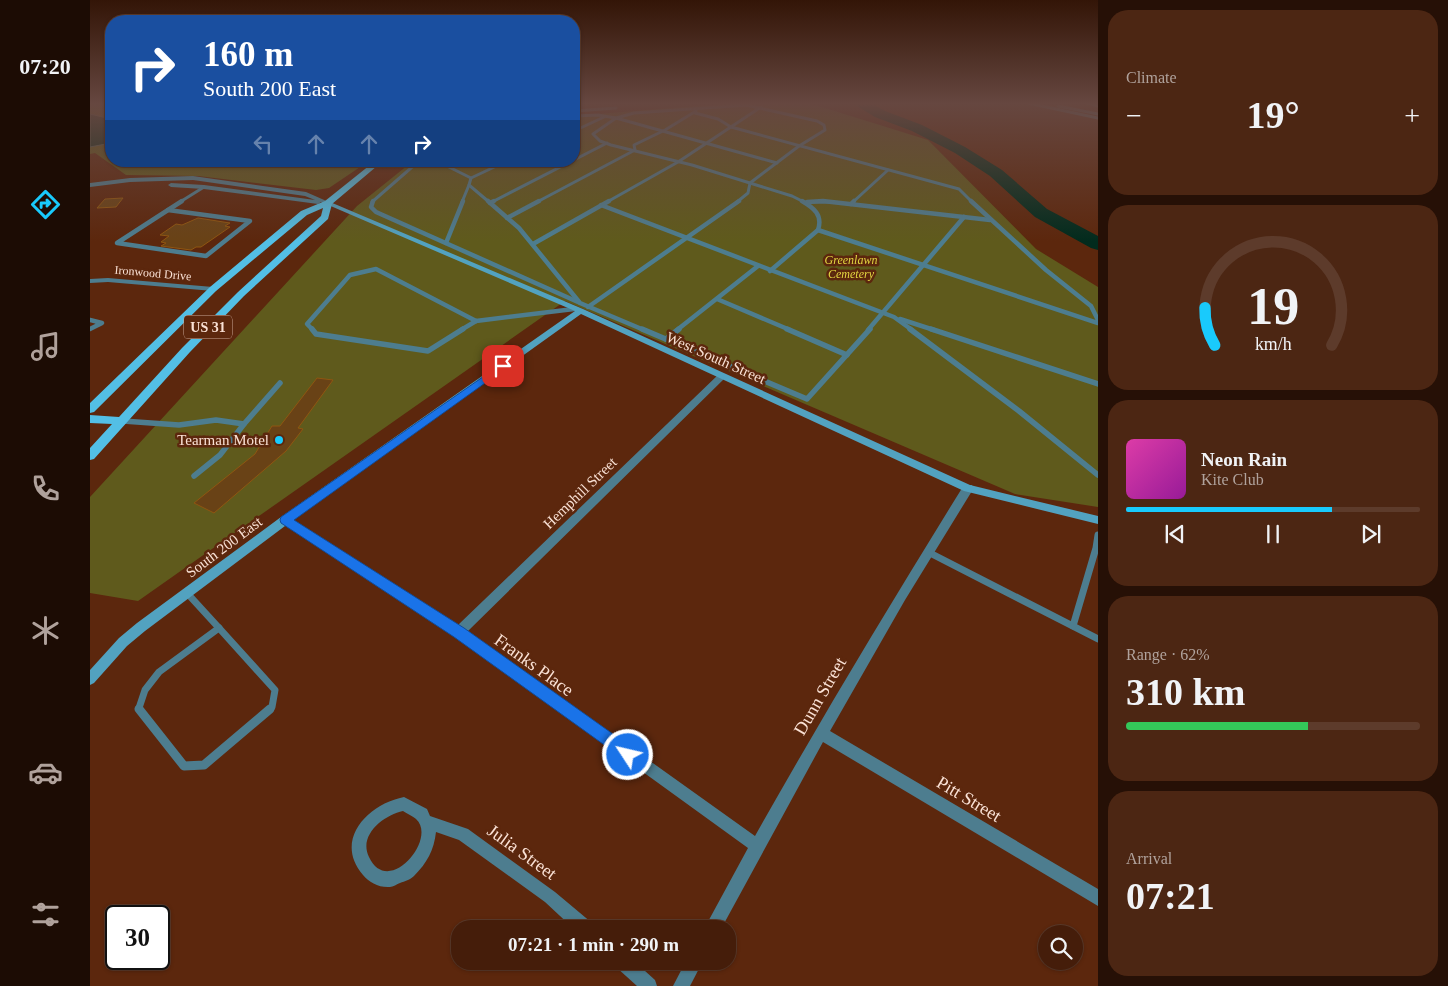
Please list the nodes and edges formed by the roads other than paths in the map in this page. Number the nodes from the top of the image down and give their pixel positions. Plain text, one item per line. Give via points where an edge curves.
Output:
1 (595, 149) edge
2 (631, 149) edge
3 (697, 149) edge
4 (724, 149) edge
5 (796, 149) edge
6 (811, 149) edge
7 (635, 150) junction
8 (580, 157) edge
9 (678, 162) junction
10 (777, 163) junction
11 (373, 167) edge
12 (412, 167) edge
13 (449, 167) edge
14 (494, 167) edge
15 (560, 167) edge
16 (888, 170) junction
17 (471, 178) junction
18 (214, 181) junction
19 (750, 183) junction
20 (90, 184) edge
21 (469, 185) junction
22 (204, 187) junction
23 (261, 188) junction
24 (90, 189) edge
25 (251, 194) junction
26 (807, 202) junction
27 (328, 203) junction
28 (490, 203) junction
29 (851, 204) junction
30 (601, 205) junction
31 (168, 210) junction
32 (964, 217) junction
33 (507, 218) junction
34 (990, 220) junction
35 (818, 230) junction
36 (686, 239) junction
37 (446, 243) junction
38 (532, 244) junction
39 (925, 264) junction
40 (758, 266) junction
41 (770, 271) junction
42 (90, 281) edge
43 (213, 289) junction
44 (717, 299) junction
45 (581, 307) junction
46 (883, 314) junction
47 (894, 317) junction
48 (90, 320) edge
49 (476, 321) junction
50 (1098, 321) edge
51 (90, 329) edge
52 (666, 339) junction
53 (847, 355) junction
54 (722, 376) junction
55 (280, 382) dead end
56 (1098, 384) edge
57 (90, 409) edge
58 (90, 419) edge
59 (124, 421) junction
60 (244, 424) junction
61 (90, 456) edge
62 (1098, 475) edge
63 (194, 476) dead end
64 (968, 488) junction
65 (286, 520) junction
66 (1098, 520) edge
67 (1098, 535) edge
68 (928, 552) junction
69 (187, 593) junction
70 (1073, 626) junction
71 (220, 627) junction
72 (459, 632) junction
73 (1098, 639) edge
74 (90, 679) edge
75 (821, 733) junction
76 (427, 822) junction
77 (757, 846) junction
78 (1098, 898) edge
79 (576, 920) edge
80 (717, 920) edge
81 (632, 970) edge
82 (690, 970) edge
83 (649, 986) edge
84 (681, 986) edge

1 - 8 lane
2 - 7 lane
3 - 9 lane
4 - 10 lane
5 - 10 lane
6 - 16 lane
7 - 9 lane
7 - 33 lane
9 - 19 lane
9 - 30 lane
10 - 19 lane
11 - 27 main road, US 31
12 - 37 lane via 371,204 371,208
13 - 17 lane
14 - 17 lane
15 - 28 lane
16 - 29 lane
16 - 34 lane via 959,189
17 - 21 lane
18 - 20 street via 193,178
18 - 22 street
18 - 23 street
19 - 26 lane
19 - 36 lane via 748,193 732,207
21 - 28 lane
21 - 37 lane
22 - 24 street
22 - 25 street
22 - 31 lane
23 - 25 street
23 - 27 street via 306,194
25 - 27 street
26 - 29 lane
26 - 35 lane via 820,217 822,223
27 - 43 main road, US 31 via 304,213
27 - 45 street, West South Street
27 - 59 main road, US 31 via 325,217 240,294
28 - 33 lane
29 - 32 lane
30 - 36 lane
30 - 38 lane
31 - 31 lane via 117,244 206,256 250,221
32 - 34 lane
32 - 39 lane
33 - 38 lane
34 - 50 lane via 1091,306
35 - 39 lane
35 - 41 lane
36 - 40 lane
36 - 45 lane
37 - 45 lane
38 - 45 lane
39 - 46 lane
39 - 50 lane
40 - 41 lane
40 - 44 lane
41 - 46 lane
42 - 43 street, Ironwood Drive
43 - 57 main road, US 31
44 - 52 lane
44 - 53 lane
45 - 49 lane
45 - 52 lane
45 - 54 street, West South Street
45 - 65 street, South 200 East
46 - 47 lane
46 - 53 lane
47 - 56 lane
47 - 62 lane
48 - 51 lane via 102,323
49 - 49 lane via 376,269 350,275 307,324 316,334 428,351
52 - 53 lane via 807,399
54 - 64 street, West South Street
54 - 72 street, Hemphill Street
55 - 60 lane
58 - 59 main road
59 - 60 lane via 179,425 216,420
59 - 61 main road, US 31
60 - 63 lane via 220,455
64 - 66 street, West South Street
64 - 68 street, Dunn Street
65 - 69 street, South 200 East
65 - 72 street, Franks Place
67 - 70 lane
68 - 70 lane
68 - 75 street, Dunn Street
69 - 71 lane
69 - 74 street, South 200 East via 123,642
70 - 73 lane
71 - 71 lane via 275,690 272,707 204,765 184,766 139,708 145,690 159,672
72 - 77 street, Franks Place
75 - 77 street, Dunn Street
75 - 78 street, Pitt Street
76 - 76 street, Julia Street via 414,807 404,804 383,809 366,827 361,838 362,862 368,871 377,878 389,880 412,870 427,846
76 - 79 street, Julia Street via 463,834 542,891
77 - 80 street, Dunn Street
81 - 83 street
82 - 84 street

